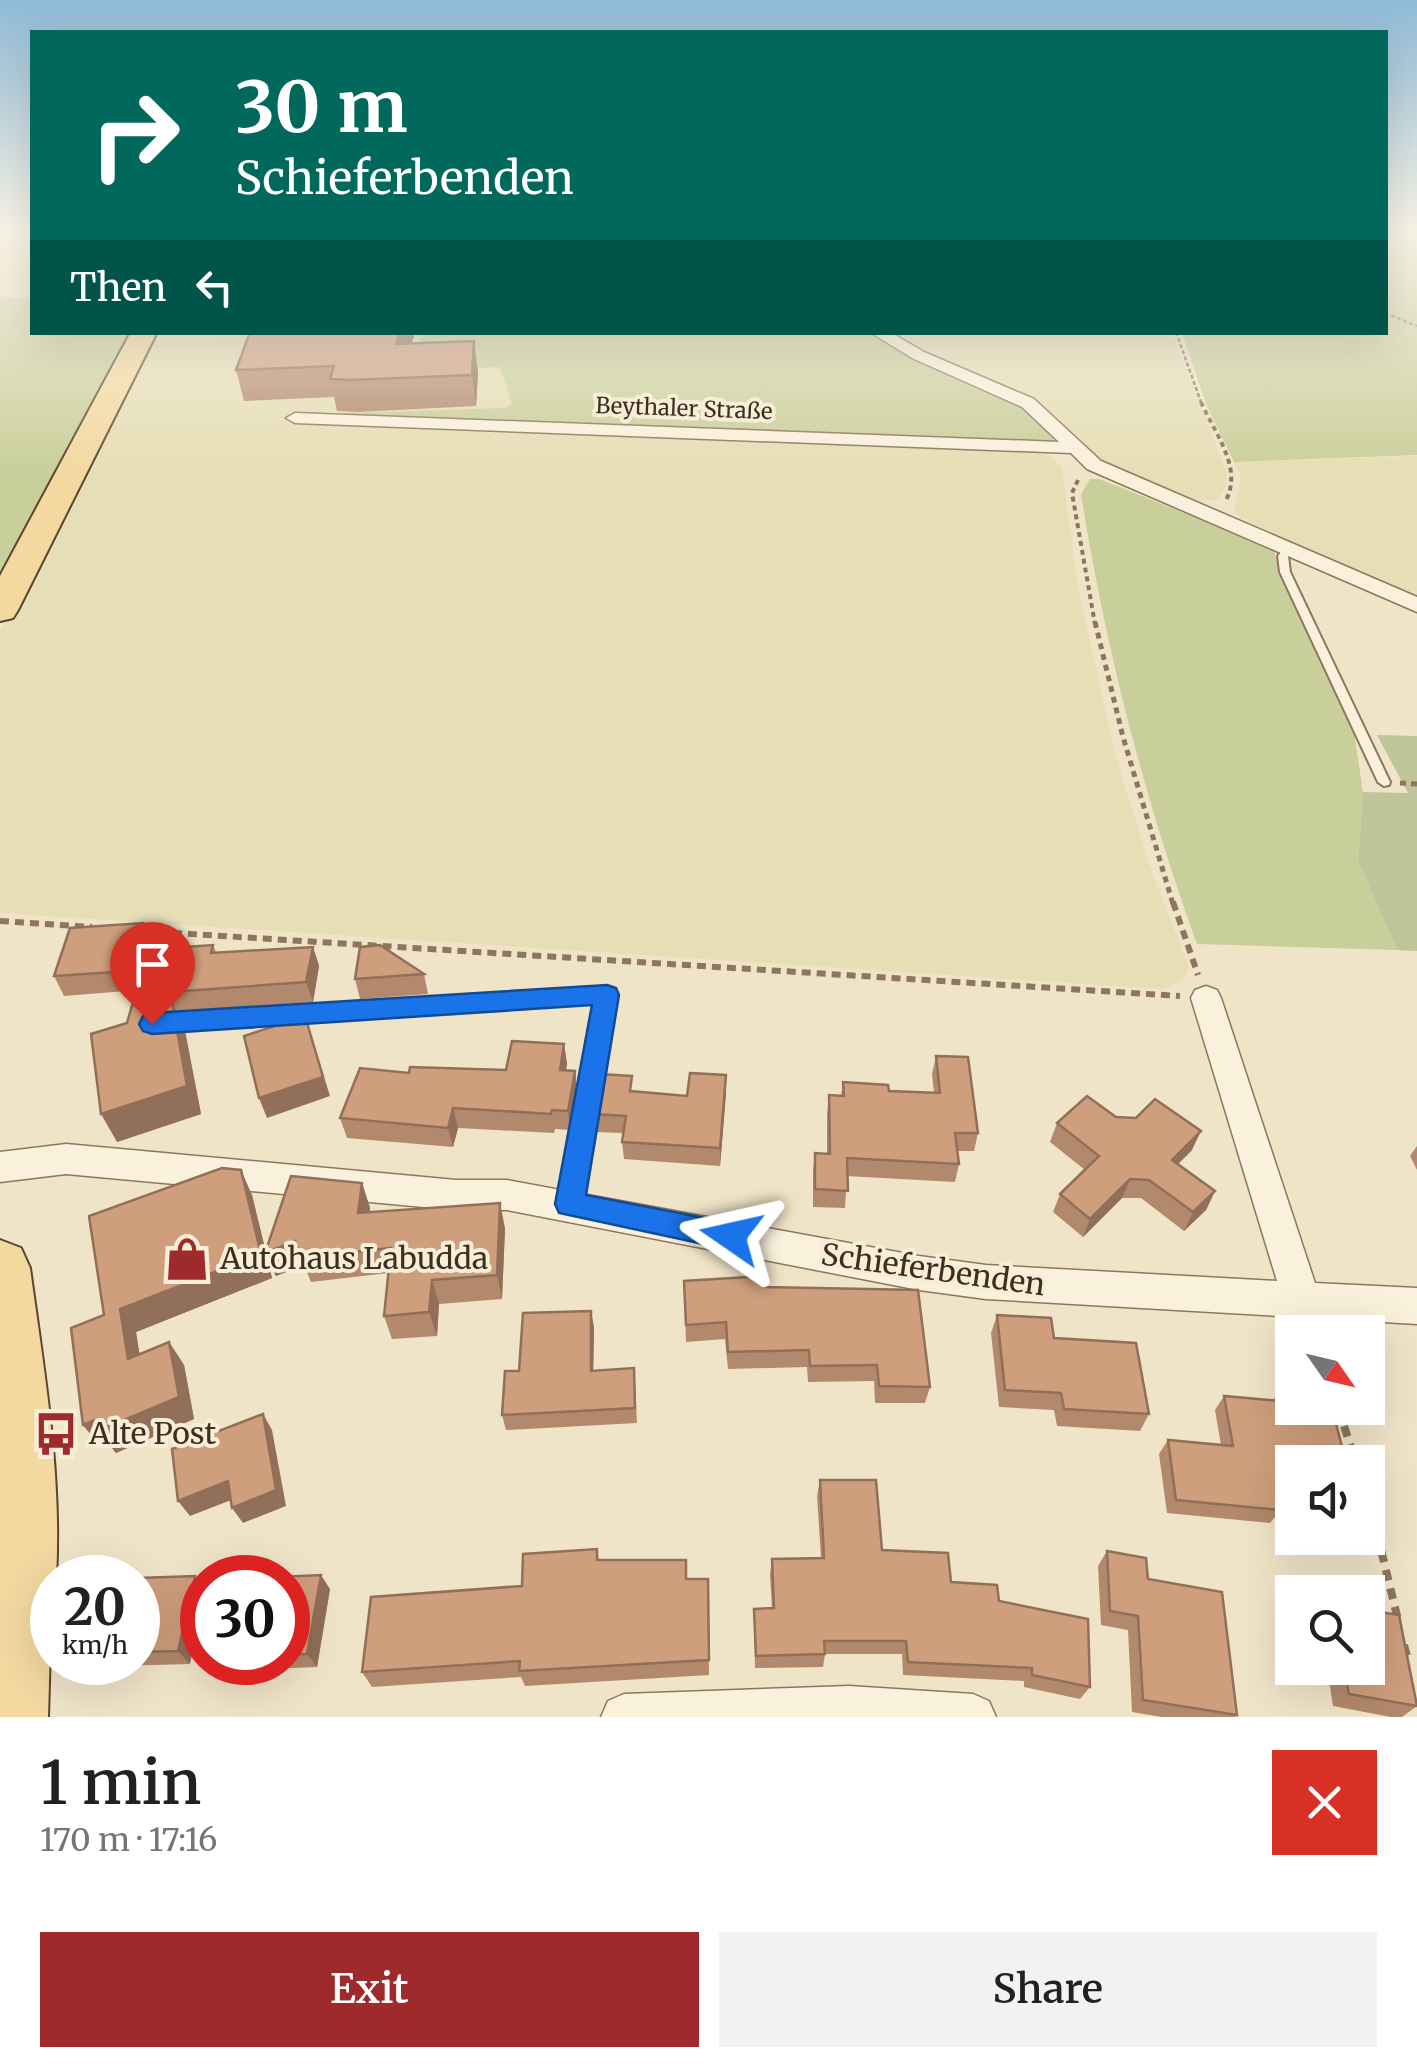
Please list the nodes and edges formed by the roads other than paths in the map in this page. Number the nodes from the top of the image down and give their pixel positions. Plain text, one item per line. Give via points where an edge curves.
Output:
1 (142, 335) edge
2 (883, 335) edge
3 (295, 418) dead end
4 (1072, 448) junction
5 (1290, 548) junction
6 (1417, 605) edge
7 (0, 610) edge
8 (1384, 782) dead end
9 (1206, 998) road end
10 (152, 1024) edge
11 (0, 1167) edge
12 (570, 1204) junction
13 (0, 1268) edge
14 (1302, 1301) junction
15 (1417, 1306) edge
16 (9, 1423) edge
17 (10, 1717) edge
18 (624, 1717) edge
19 (973, 1717) edge

1 - 7 main road
2 - 4 street via 1028,402
3 - 4 street, Beythaler Straße
4 - 5 street via 1094,465
5 - 6 street
5 - 8 lane via 1283,556 1285,572
9 - 14 street
10 - 12 lane via 607,995
11 - 12 street, Schieferbenden via 66,1159
12 - 14 street, Schieferbenden via 952,1278
13 - 16 main road
14 - 15 street, Schieferbenden
16 - 17 main road via 24,1530
18 - 19 street via 848,1709

